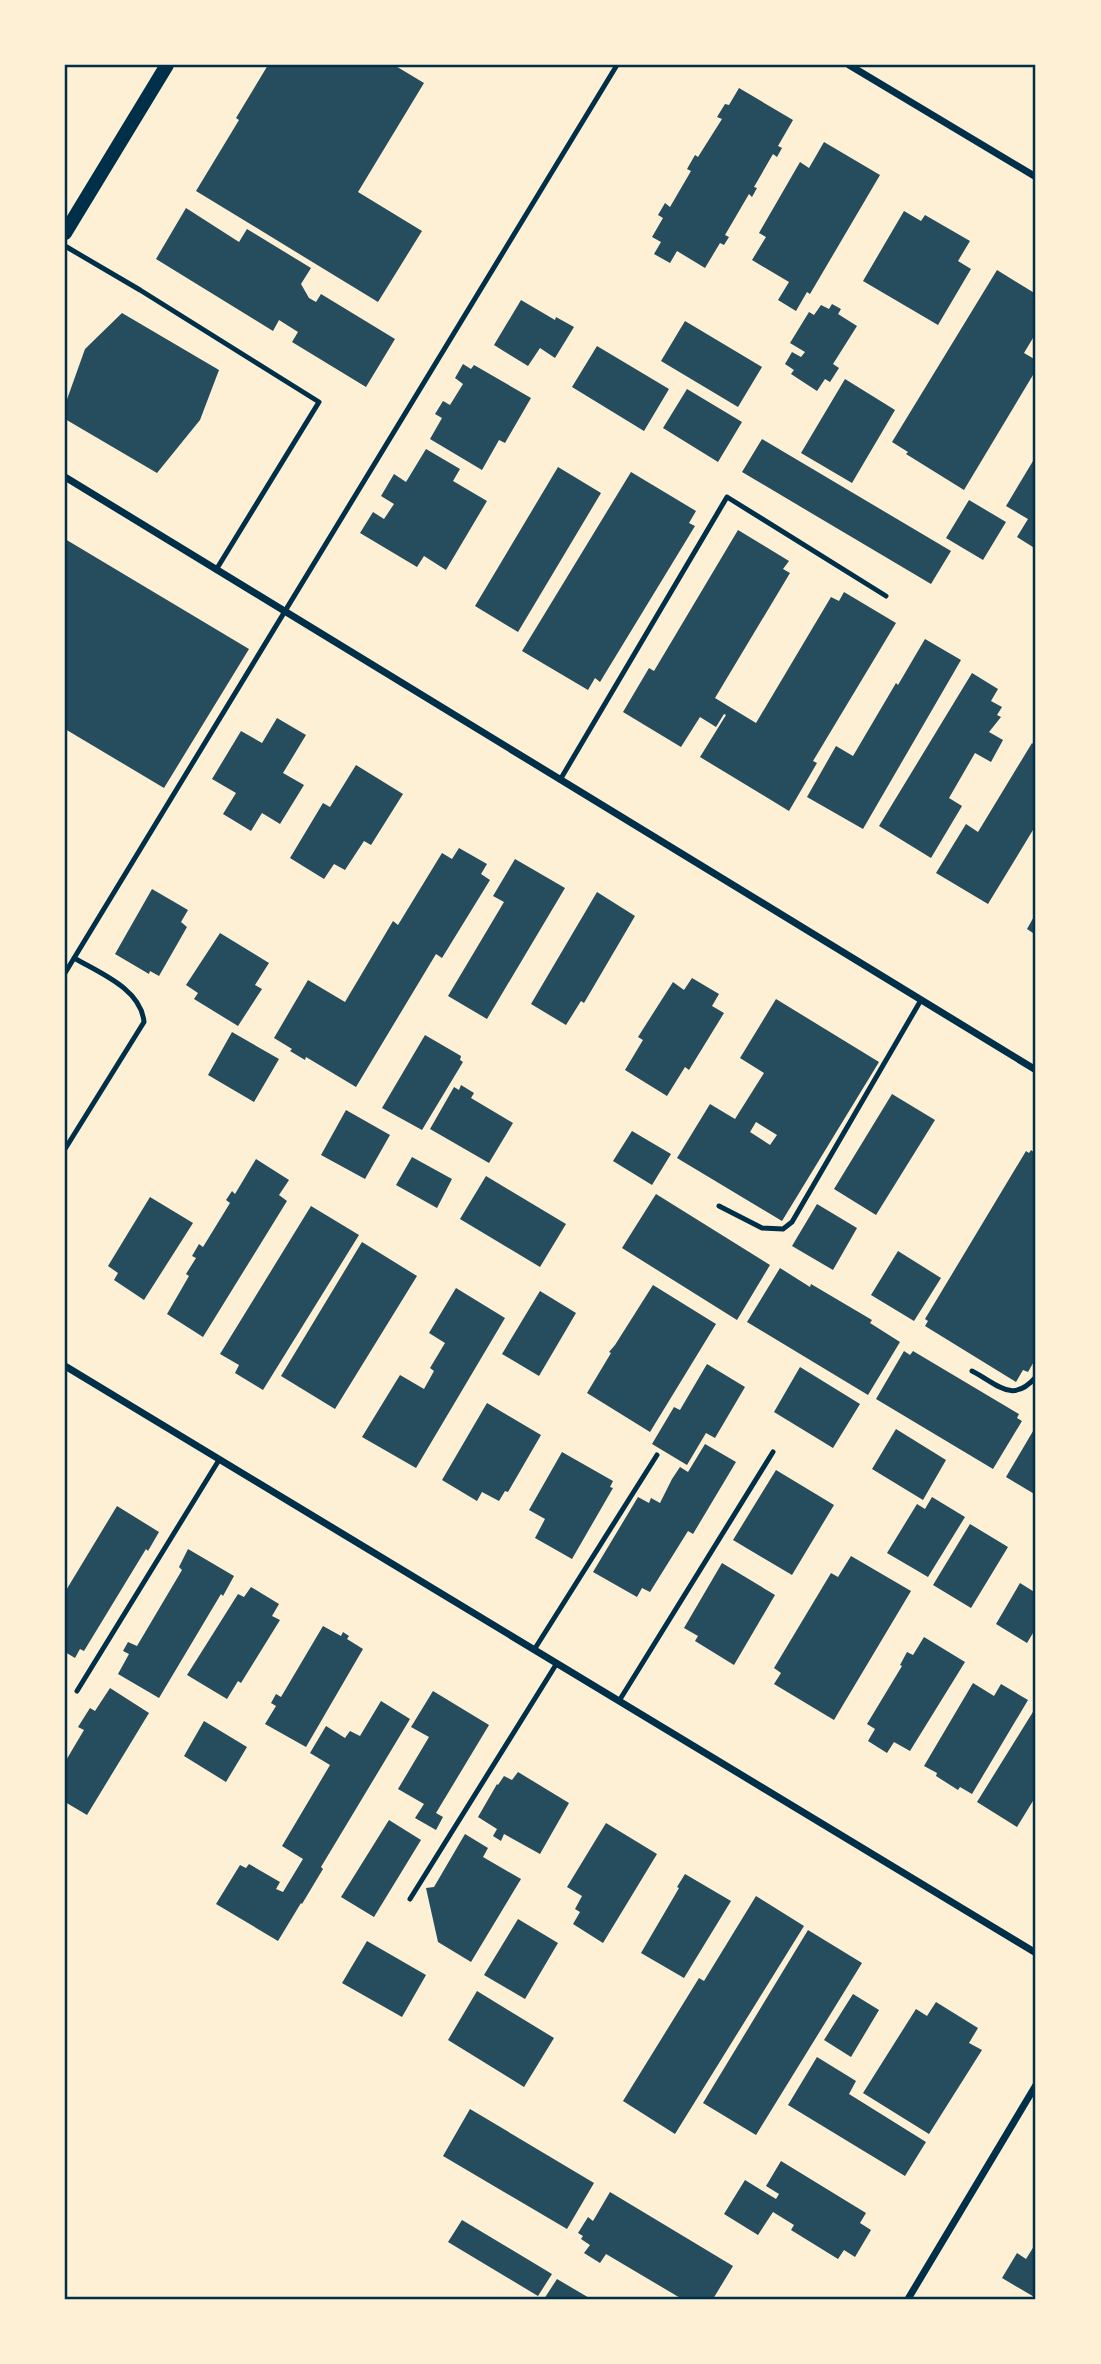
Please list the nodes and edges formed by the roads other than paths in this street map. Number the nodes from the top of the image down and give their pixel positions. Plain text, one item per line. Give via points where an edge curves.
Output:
1 (167, 65) edge
2 (617, 65) edge
3 (849, 65) edge
4 (1036, 177) edge
5 (65, 233) edge
6 (65, 246) edge
7 (65, 477) edge
8 (216, 570) junction
9 (886, 596) dead end
10 (285, 612) junction
11 (560, 780) junction
12 (74, 958) junction
13 (65, 973) edge
14 (921, 1000) junction
15 (1036, 1070) edge
16 (65, 1149) edge
17 (719, 1206) dead end
18 (65, 1366) edge
19 (972, 1371) dead end
20 (1036, 1377) edge
21 (772, 1452) dead end
22 (657, 1455) dead end
23 (219, 1460) junction
24 (534, 1650) junction
25 (557, 1663) junction
26 (77, 1691) dead end
27 (619, 1701) junction
28 (410, 1899) dead end
29 (1036, 1953) edge
30 (1036, 2085) edge
31 (908, 2299) edge

1 - 5 main road
2 - 10 lane
3 - 4 street
6 - 8 lane via 319,402
7 - 8 street
8 - 10 street
9 - 11 lane via 727,496
10 - 11 street
10 - 12 lane
11 - 14 street
12 - 13 lane
12 - 16 lane via 130,993 143,1011 144,1022
14 - 15 street
14 - 17 lane via 792,1222 783,1229 762,1228
18 - 23 street
19 - 20 lane via 1013,1392 1023,1391
21 - 27 lane
22 - 24 lane
23 - 24 street
23 - 26 lane
24 - 25 street
25 - 27 street
25 - 28 lane
27 - 29 street
30 - 31 street

